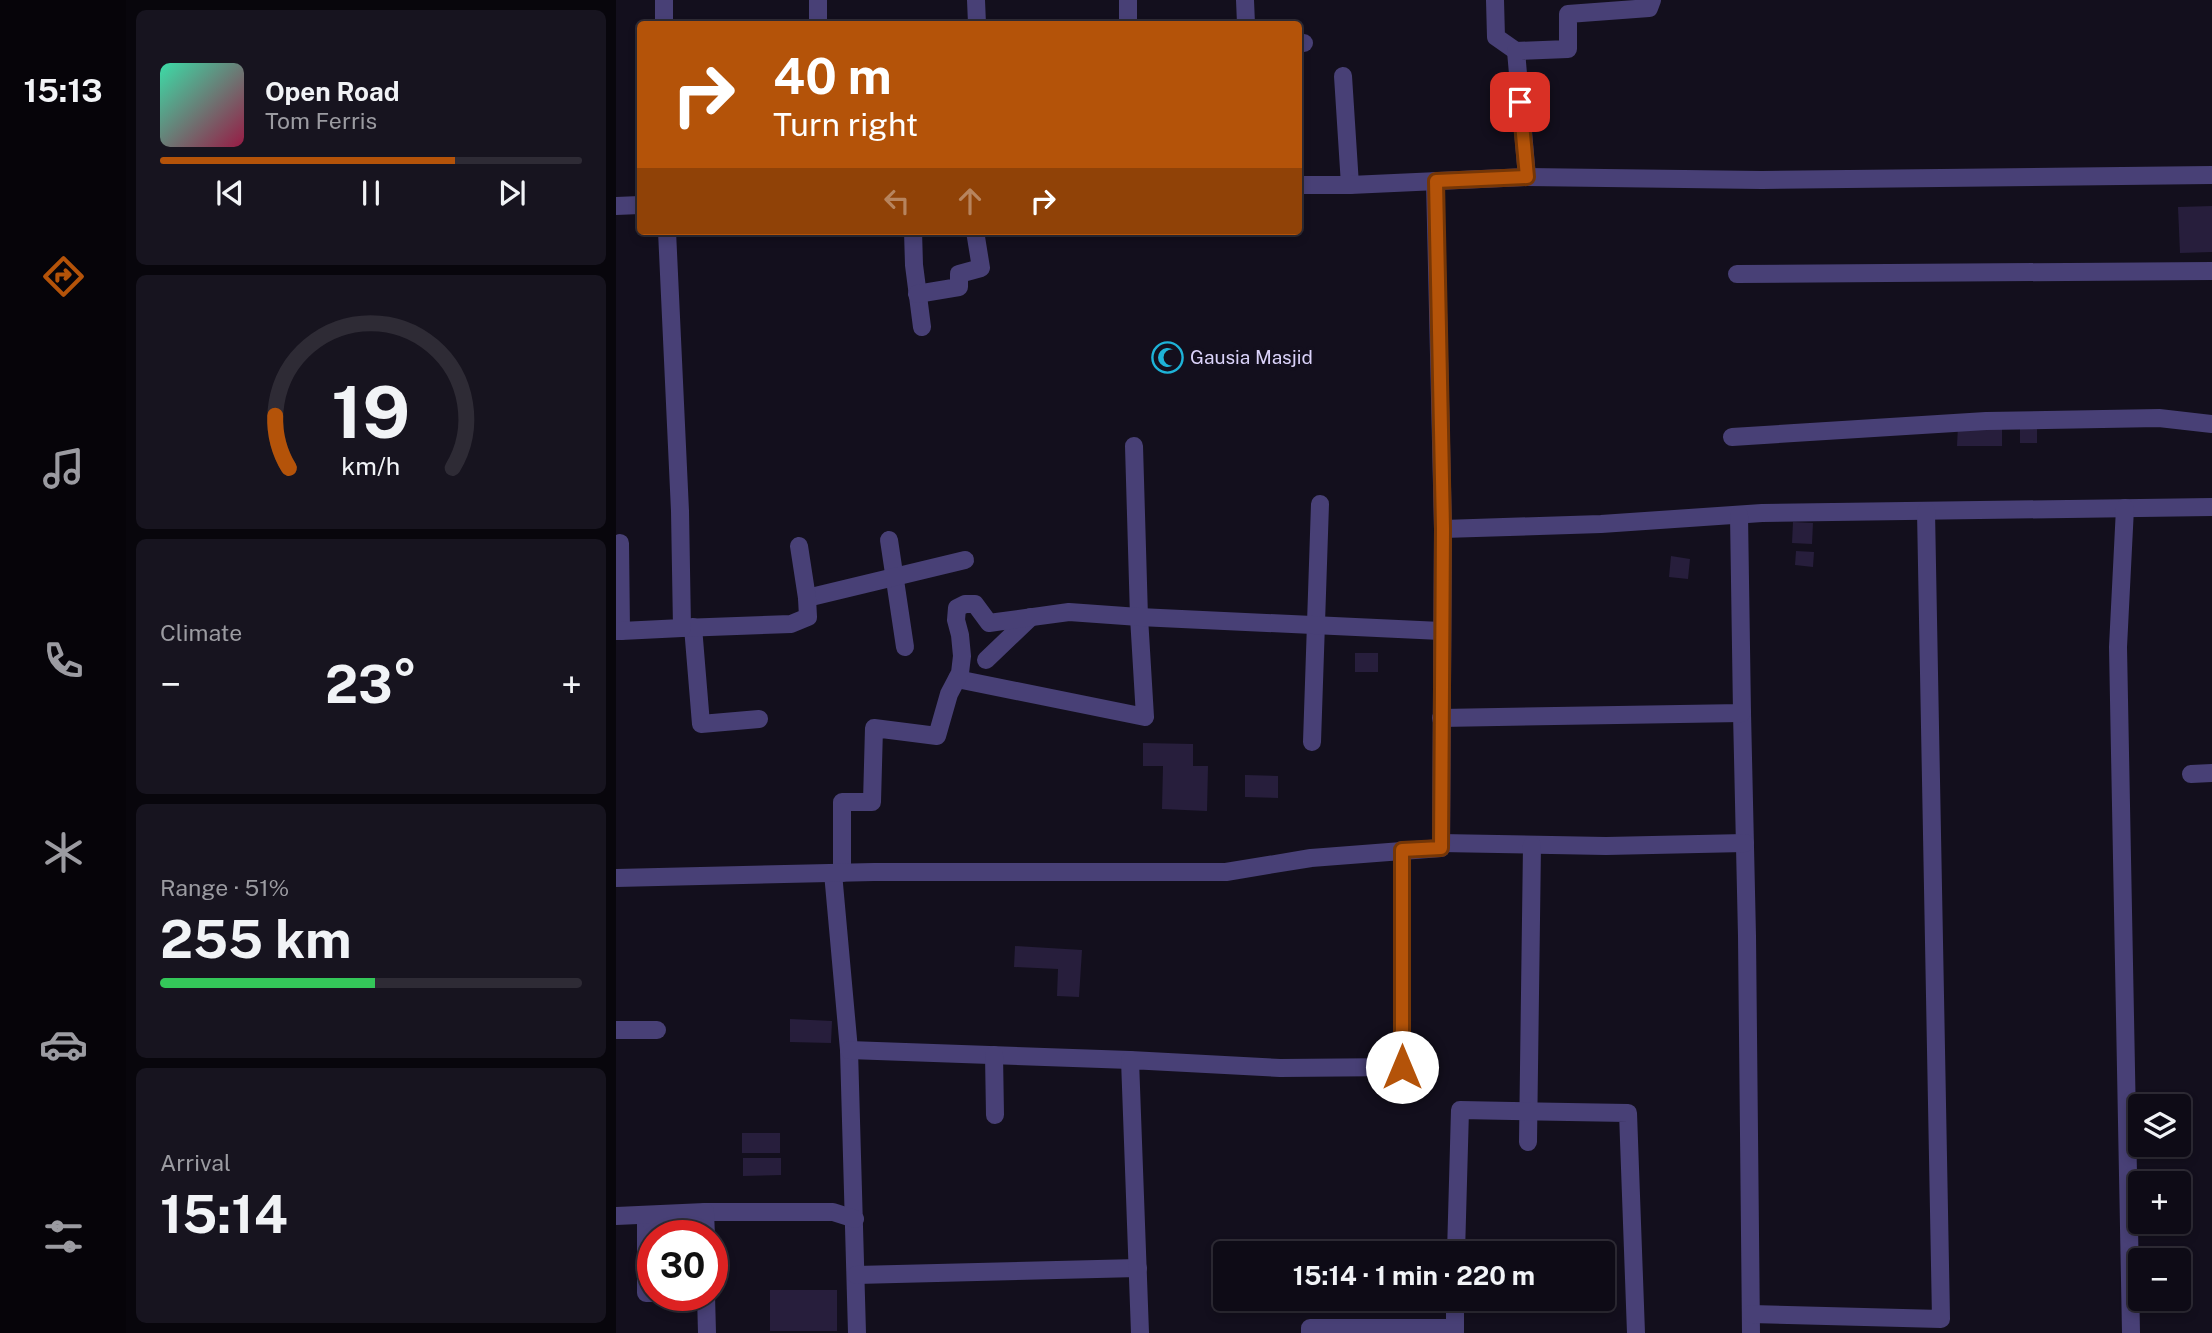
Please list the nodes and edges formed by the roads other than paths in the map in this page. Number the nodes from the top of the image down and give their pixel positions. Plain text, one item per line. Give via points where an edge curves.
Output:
1 (664, 0) edge
2 (818, 0) edge
3 (976, 0) edge
4 (1128, 0) edge
5 (1245, 0) edge
6 (1495, 0) edge
7 (1652, 0) edge
8 (664, 21) edge
9 (818, 21) edge
10 (977, 21) edge
11 (1128, 21) edge
12 (1246, 21) edge
13 (1516, 51) junction
14 (1343, 76) dead end
15 (2212, 175) edge
16 (1527, 177) junction
17 (1436, 181) junction
18 (1302, 185) edge
19 (1350, 185) junction
20 (637, 205) edge
21 (616, 206) edge
22 (667, 235) edge
23 (913, 235) edge
24 (976, 235) edge
25 (2212, 271) edge
26 (1737, 274) dead end
27 (917, 294) junction
28 (922, 327) dead end
29 (2212, 424) edge
30 (1732, 437) dead end
31 (1134, 446) dead end
32 (1320, 504) dead end
33 (2212, 507) edge
34 (2125, 508) junction
35 (1926, 511) junction
36 (1739, 515) junction
37 (1443, 529) junction
38 (889, 540) dead end
39 (620, 543) dead end
40 (799, 546) dead end
41 (965, 560) dead end
42 (896, 576) junction
43 (807, 598) junction
44 (1031, 617) junction
45 (1139, 617) junction
46 (1316, 625) junction
47 (687, 628) junction
48 (619, 631) edge
49 (1441, 631) junction
50 (905, 646) dead end
51 (986, 660) dead end
52 (957, 679) junction
53 (1742, 713) junction
54 (1441, 718) junction
55 (759, 719) dead end
56 (1312, 742) dead end
57 (2191, 774) dead end
58 (2212, 774) edge
59 (1441, 843) junction
60 (1745, 843) junction
61 (1532, 845) junction
62 (1402, 850) junction
63 (838, 873) junction
64 (616, 878) edge
65 (616, 1030) edge
66 (657, 1030) dead end
67 (849, 1049) junction
68 (994, 1055) junction
69 (1130, 1060) junction
70 (1528, 1112) junction
71 (995, 1115) dead end
72 (1528, 1142) dead end
73 (705, 1212) junction
74 (646, 1214) junction
75 (616, 1216) edge
76 (855, 1219) junction
77 (646, 1220) edge
78 (650, 1220) edge
79 (705, 1220) edge
80 (1456, 1241) edge
81 (1138, 1268) junction
82 (856, 1275) junction
83 (706, 1311) edge
84 (1455, 1311) edge
85 (1751, 1314) junction
86 (1941, 1326) edge
87 (1455, 1330) edge
88 (707, 1333) edge
89 (857, 1333) edge
90 (1140, 1333) edge
91 (1310, 1333) edge
92 (1636, 1333) edge
93 (1751, 1333) edge
94 (2131, 1333) edge

1 - 8 street
2 - 9 street
3 - 10 street
4 - 11 street
5 - 12 street
6 - 13 street via 1496,37
7 - 13 street via 1648,8 1568,14 1568,49
13 - 16 street
14 - 19 street
15 - 16 street via 1762,180
16 - 17 street
17 - 19 street
17 - 37 street
18 - 19 street
20 - 21 street
22 - 47 street
23 - 27 street
24 - 27 street via 981,268 959,274 959,287
25 - 26 street
27 - 28 street
29 - 30 street via 2159,418 1986,421
31 - 45 street
32 - 46 street
33 - 34 street
34 - 35 street
34 - 94 street via 2118,646
35 - 36 street
35 - 86 street
36 - 37 street
36 - 53 street
37 - 49 street
38 - 42 street
39 - 48 street
40 - 43 street
41 - 42 street
42 - 43 street
42 - 50 street
43 - 47 street via 808,617 791,624
44 - 45 street via 1069,611
44 - 51 street
44 - 52 street via 989,622 975,604 957,608 962,656
45 - 46 street
45 - 52 street via 1145,717
46 - 49 street
46 - 56 street
47 - 48 street
47 - 55 street via 701,724
49 - 54 street
52 - 63 street via 937,736 874,728 872,802 842,802
53 - 54 street
53 - 60 street
54 - 59 street
57 - 58 street
59 - 61 street
59 - 62 street via 1441,848
60 - 61 street
60 - 85 street
61 - 70 street
62 - 63 street via 1226,872
62 - 69 street via 1402,1067 1280,1068
63 - 64 street
63 - 67 street
65 - 66 street
67 - 68 street
67 - 76 street
68 - 69 street
68 - 71 street
69 - 81 street
70 - 72 street
70 - 80 street via 1460,1110
70 - 92 street via 1628,1113
73 - 74 street
73 - 76 street via 833,1212
73 - 79 street
74 - 75 street
74 - 77 street
74 - 78 street
76 - 82 street
81 - 82 street
81 - 90 street
82 - 89 street
83 - 88 street
84 - 87 street
85 - 86 street
85 - 93 street
87 - 91 street via 1310,1328

